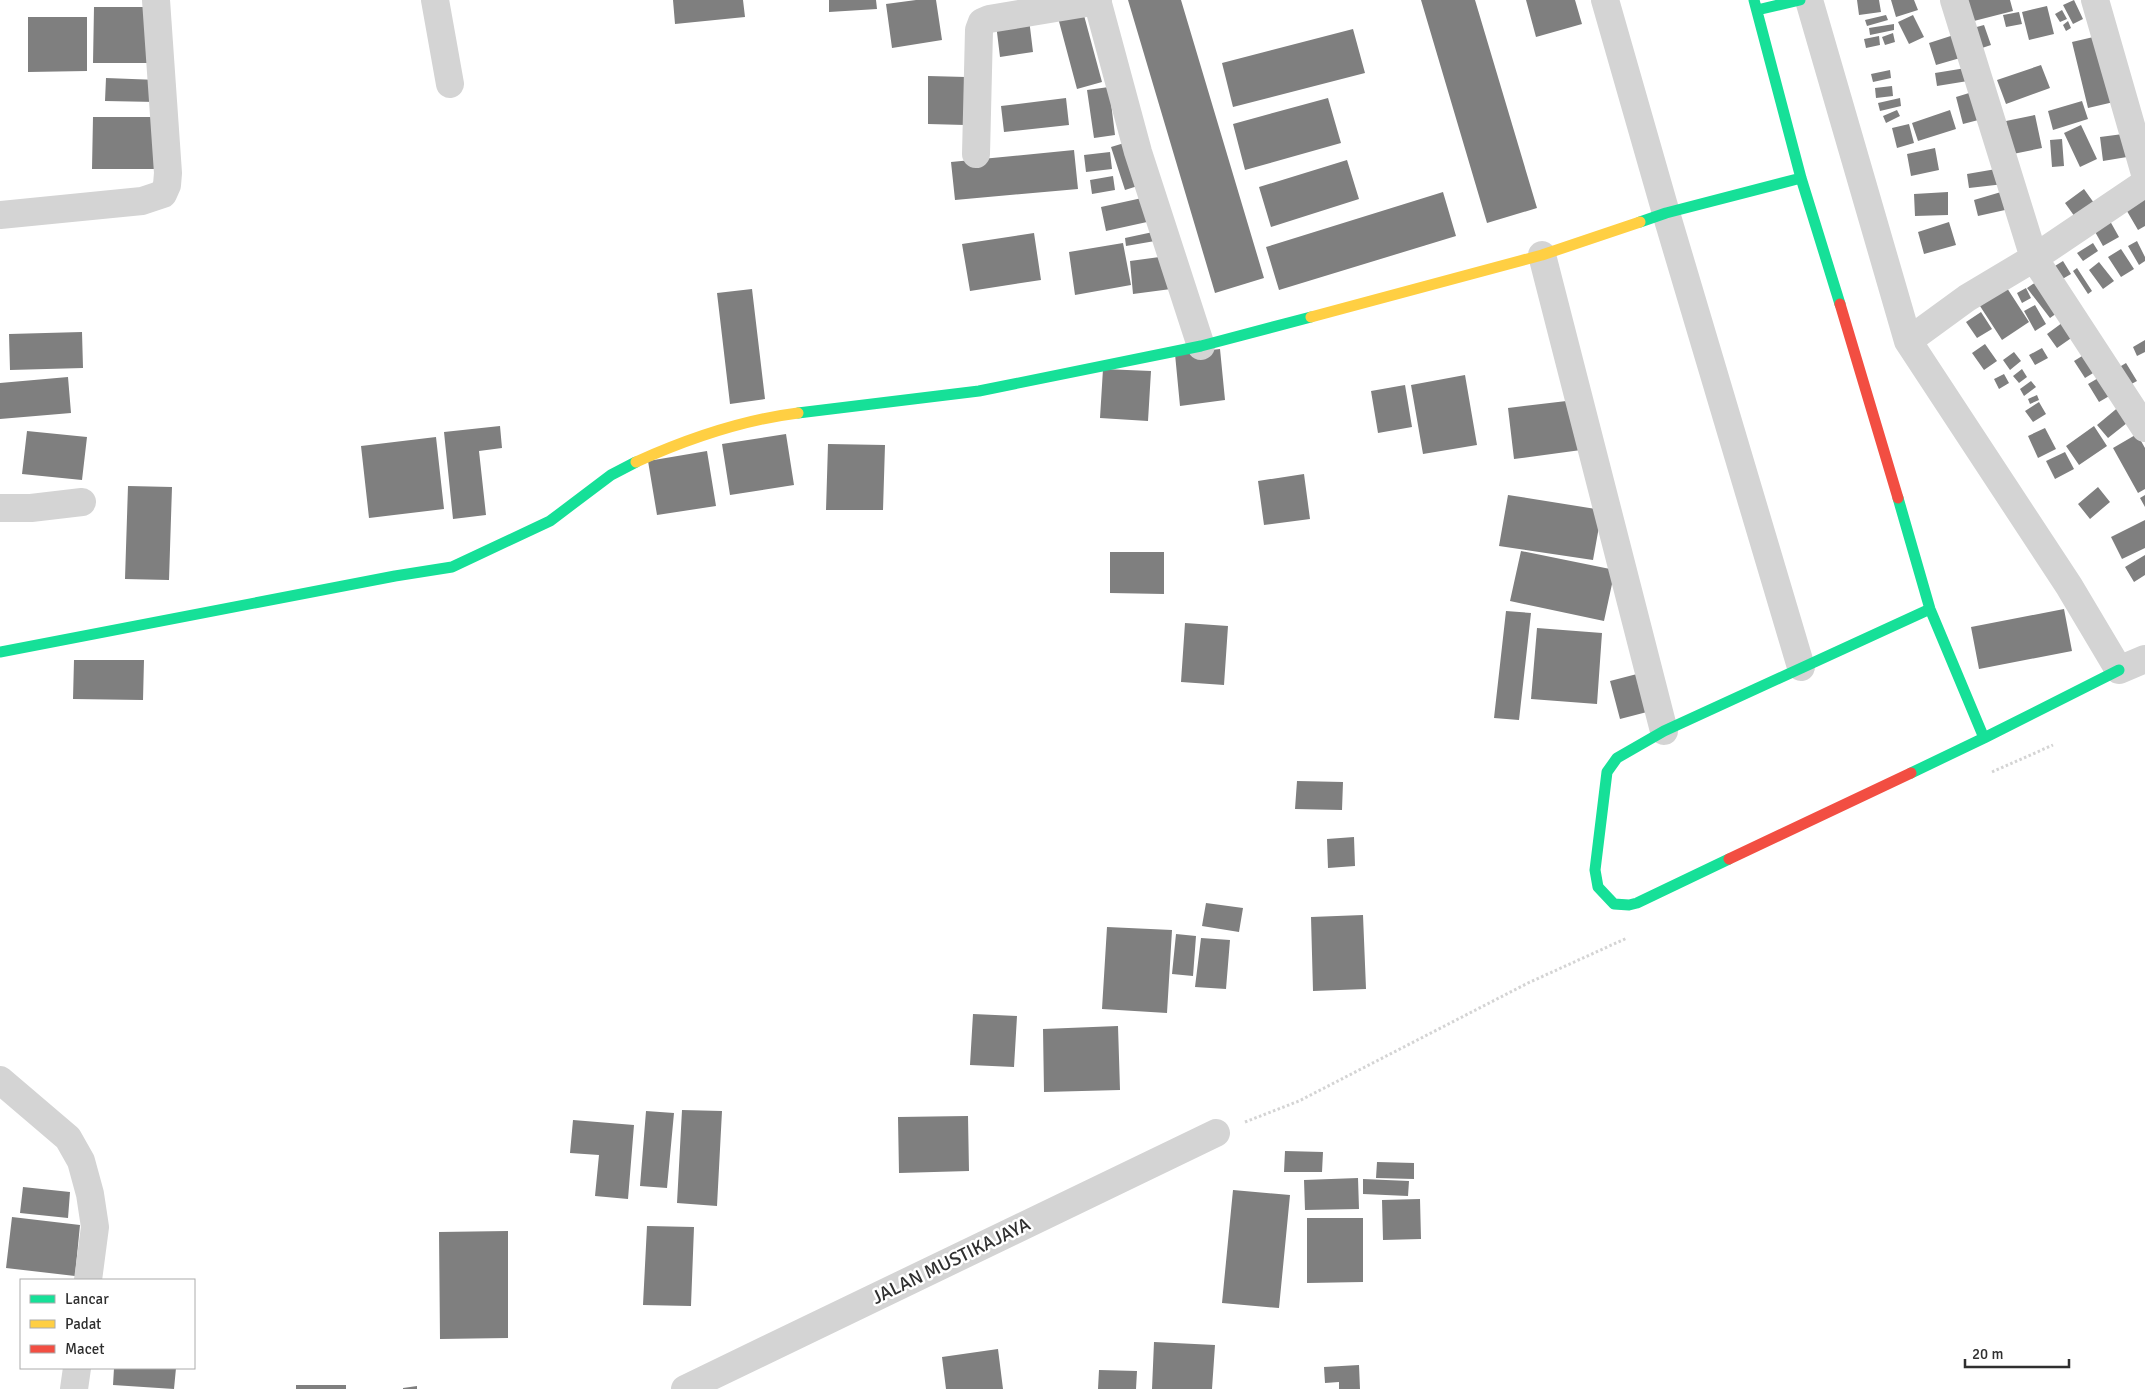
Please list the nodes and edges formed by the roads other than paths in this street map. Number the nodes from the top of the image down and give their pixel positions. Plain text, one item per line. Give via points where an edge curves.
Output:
1 (156, 0) edge
2 (435, 0) edge
3 (1098, 0) edge
4 (1606, 0) edge
5 (1800, 0) edge
6 (1809, 0) edge
7 (1954, 0) edge
8 (2095, 0) edge
9 (1756, 5) edge
10 (450, 84) dead end
11 (976, 154) dead end
12 (2145, 174) edge
13 (1801, 178) junction
14 (2145, 183) edge
15 (1666, 213) junction
16 (0, 215) edge
17 (1542, 255) junction
18 (2034, 258) junction
19 (1908, 341) junction
20 (1201, 346) junction
21 (2145, 428) edge
22 (82, 502) dead end
23 (0, 508) edge
24 (1930, 608) junction
25 (0, 652) edge
26 (2145, 660) edge
27 (1802, 667) junction
28 (2119, 670) junction
29 (1664, 731) junction
30 (1984, 738) junction
31 (0, 1080) edge
32 (1216, 1134) dead end
33 (88, 1279) edge
34 (77, 1369) edge
35 (74, 1389) edge
36 (685, 1389) edge

1 - 16 street via 168,173 162,194 142,200
2 - 10 street
3 - 11 street via 989,18 982,22 979,30
3 - 20 street via 1138,152
4 - 15 street
5 - 9 street
6 - 19 street
7 - 18 street
8 - 12 street
9 - 13 street
13 - 15 street
13 - 24 street via 1860,365
14 - 18 street
15 - 17 street
15 - 27 street
17 - 20 street
17 - 29 street
18 - 19 street via 1967,298
18 - 21 street
19 - 28 street via 2069,586
20 - 25 street via 979,391 764,417 740,423 621,470 550,521 452,567
22 - 23 street
24 - 27 street
24 - 30 street
26 - 28 street
27 - 29 street
28 - 30 street
29 - 30 street via 1617,758 1608,768 1595,870 1598,887 1614,904 1637,903
31 - 33 street via 68,1138 81,1161 95,1227
32 - 36 street, JALAN MUSTIKAJAYA
34 - 35 street

